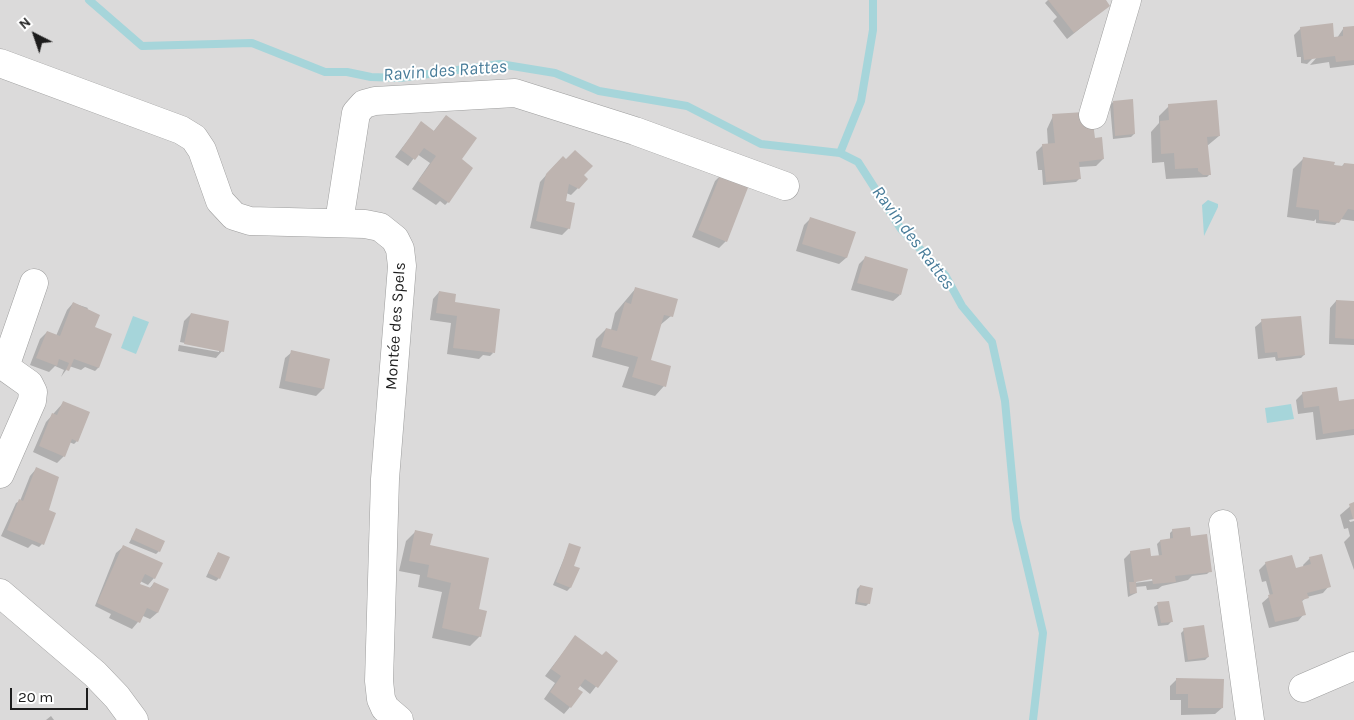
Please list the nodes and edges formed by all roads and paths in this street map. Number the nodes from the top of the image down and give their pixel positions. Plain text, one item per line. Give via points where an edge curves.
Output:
1 (1127, 0) edge
2 (0, 63) edge
3 (1092, 115) dead end
4 (785, 186) dead end
5 (339, 222) junction
6 (34, 283) dead end
7 (3, 378) edge
8 (3, 453) edge
9 (1223, 524) dead end
10 (0, 593) edge
11 (1354, 666) edge
12 (1303, 688) dead end
13 (134, 720) edge
14 (399, 720) edge
15 (1250, 720) edge

1 - 3 street
2 - 5 street, Montée des Spels via 181,130 194,138 202,150 220,201 234,216 250,221
4 - 5 street via 635,131 515,93 375,101 364,104 356,113
5 - 14 street, Montée des Spels via 380,227 390,233 400,249 402,266 385,479 379,681 385,708
6 - 7 street
7 - 8 street via 29,384 33,392 32,401
9 - 15 street
10 - 13 street via 95,674
11 - 12 street

